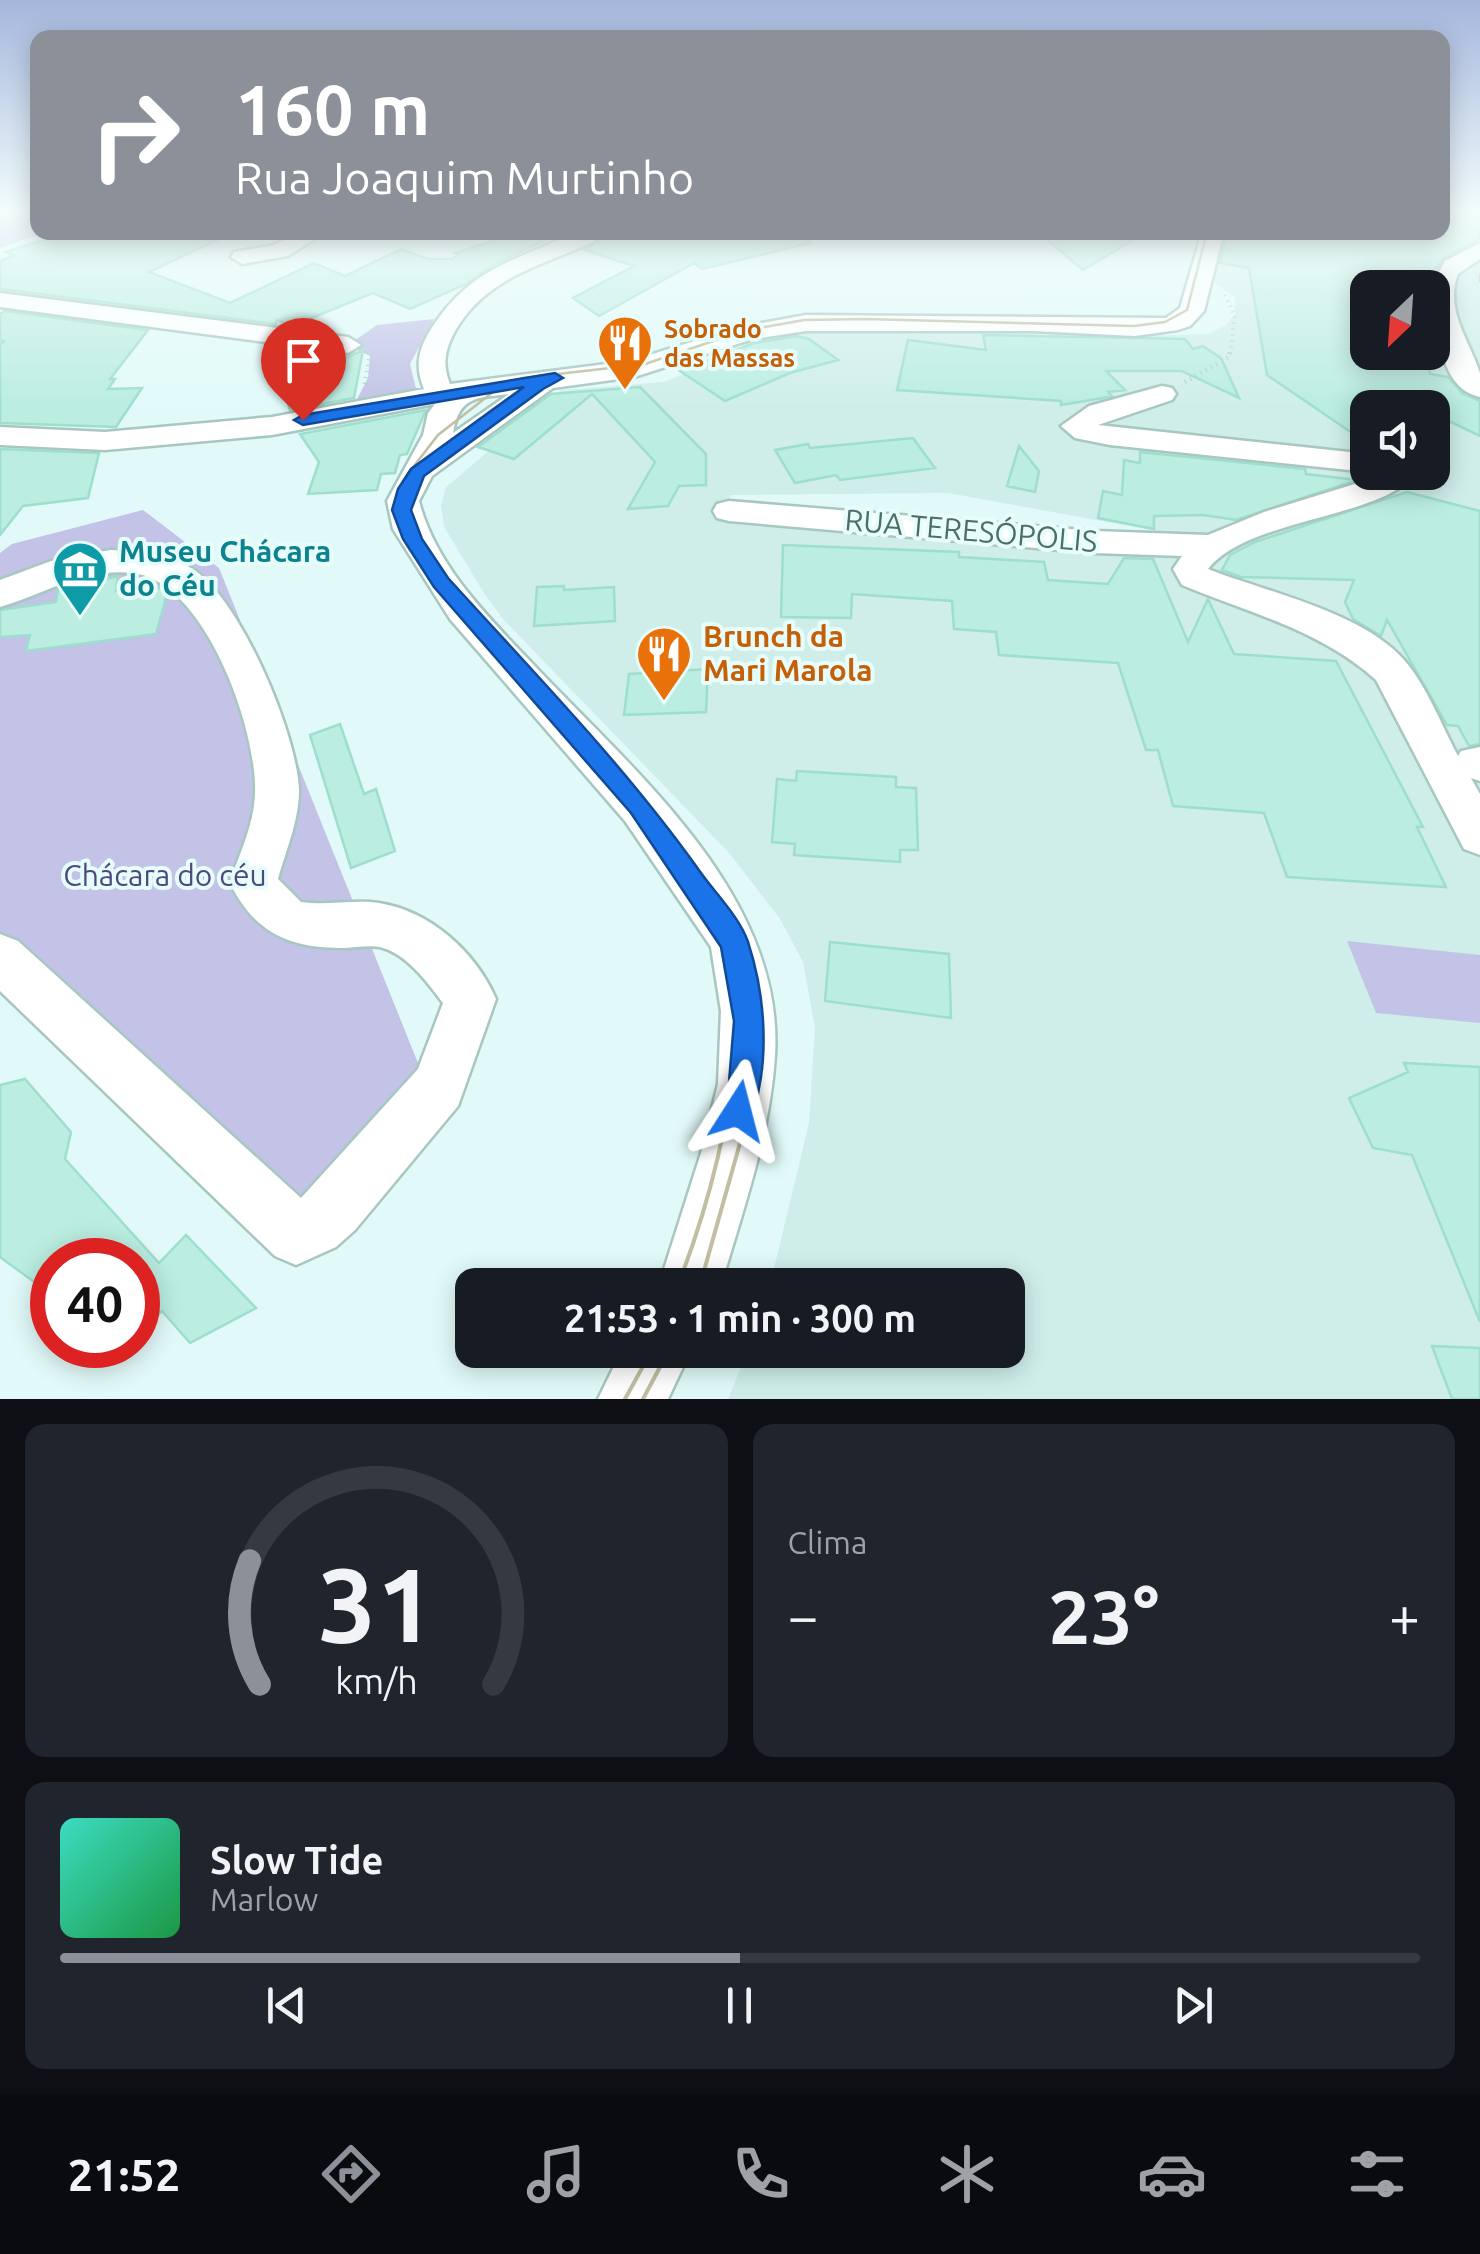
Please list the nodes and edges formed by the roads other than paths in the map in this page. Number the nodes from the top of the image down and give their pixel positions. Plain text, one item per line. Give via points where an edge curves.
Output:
1 (501, 276) edge
2 (1201, 276) edge
3 (1444, 276) edge
4 (0, 300) edge
5 (348, 346) road end
6 (555, 378) junction
7 (1480, 388) edge
8 (452, 393) junction
9 (1162, 394) road end
10 (0, 436) edge
11 (1350, 461) edge
12 (417, 473) junction
13 (1372, 490) edge
14 (729, 511) dead end
15 (1212, 546) junction
16 (0, 596) edge
17 (1476, 821) edge
18 (0, 957) edge
19 (695, 1268) edge
20 (648, 1368) edge
21 (632, 1399) edge

1 - 8 street via 466,298 434,344 432,377
2 - 6 street via 1192,311 1168,325 806,323 749,332 634,369
3 - 7 street via 1444,310 1460,363
4 - 5 street
6 - 8 street
6 - 12 street
8 - 10 street via 272,426 144,439
8 - 12 street
9 - 11 street via 1099,412 1076,426 1110,436
12 - 19 street via 402,510 412,539 441,582 640,806 734,942 749,1021 744,1082
13 - 15 street
14 - 15 street, RUA TERESÓPOLIS
15 - 17 street via 1190,564 1194,577 1351,638 1392,670
16 - 18 street via 84,563 146,564 180,576 226,633 258,702 277,792 254,883 272,912 304,926 383,926 426,948 470,999 439,1088 334,1209 296,1235
20 - 21 street

